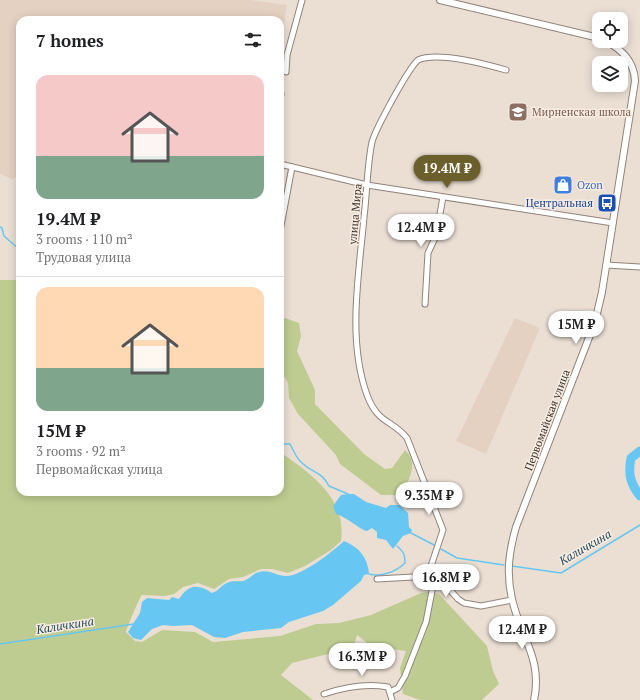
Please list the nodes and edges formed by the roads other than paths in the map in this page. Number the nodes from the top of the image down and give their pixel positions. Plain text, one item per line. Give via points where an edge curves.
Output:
1 (302, 0) edge
2 (440, 0) edge
3 (592, 36) edge
4 (618, 48) edge
5 (506, 70) dead end
6 (286, 72) dead end
7 (637, 80) edge
8 (284, 165) edge
9 (292, 167) junction
10 (367, 185) junction
11 (443, 197) junction
12 (284, 210) edge
13 (613, 223) junction
14 (606, 265) junction
15 (640, 267) edge
16 (425, 304) dead end
17 (430, 576) junction
18 (377, 579) dead end
19 (512, 600) junction
20 (390, 692) junction
21 (324, 694) dead end
22 (392, 700) edge
23 (534, 700) edge

1 - 6 street via 288,50
2 - 3 street
4 - 7 street via 631,64
5 - 10 street, улица Мира via 475,61 429,57 418,60 391,103 372,141
7 - 13 street, Первомайская улица
8 - 9 street
9 - 10 street
9 - 12 street
10 - 11 street
10 - 17 street, улица Мира via 357,291 356,350 367,395 376,413 403,433 414,453 443,530 432,558
11 - 13 street
11 - 16 street via 436,236 428,253
13 - 14 street, Первомайская улица
14 - 15 street
14 - 19 street, Первомайская улица via 595,322 509,549 508,572
17 - 18 street
17 - 19 street via 441,580 464,603 481,606
17 - 20 street, улица Мира via 432,591 426,622 405,676 398,688
19 - 23 street, Первомайская улица via 536,665
20 - 21 street via 388,687 373,684 341,688
20 - 22 street

